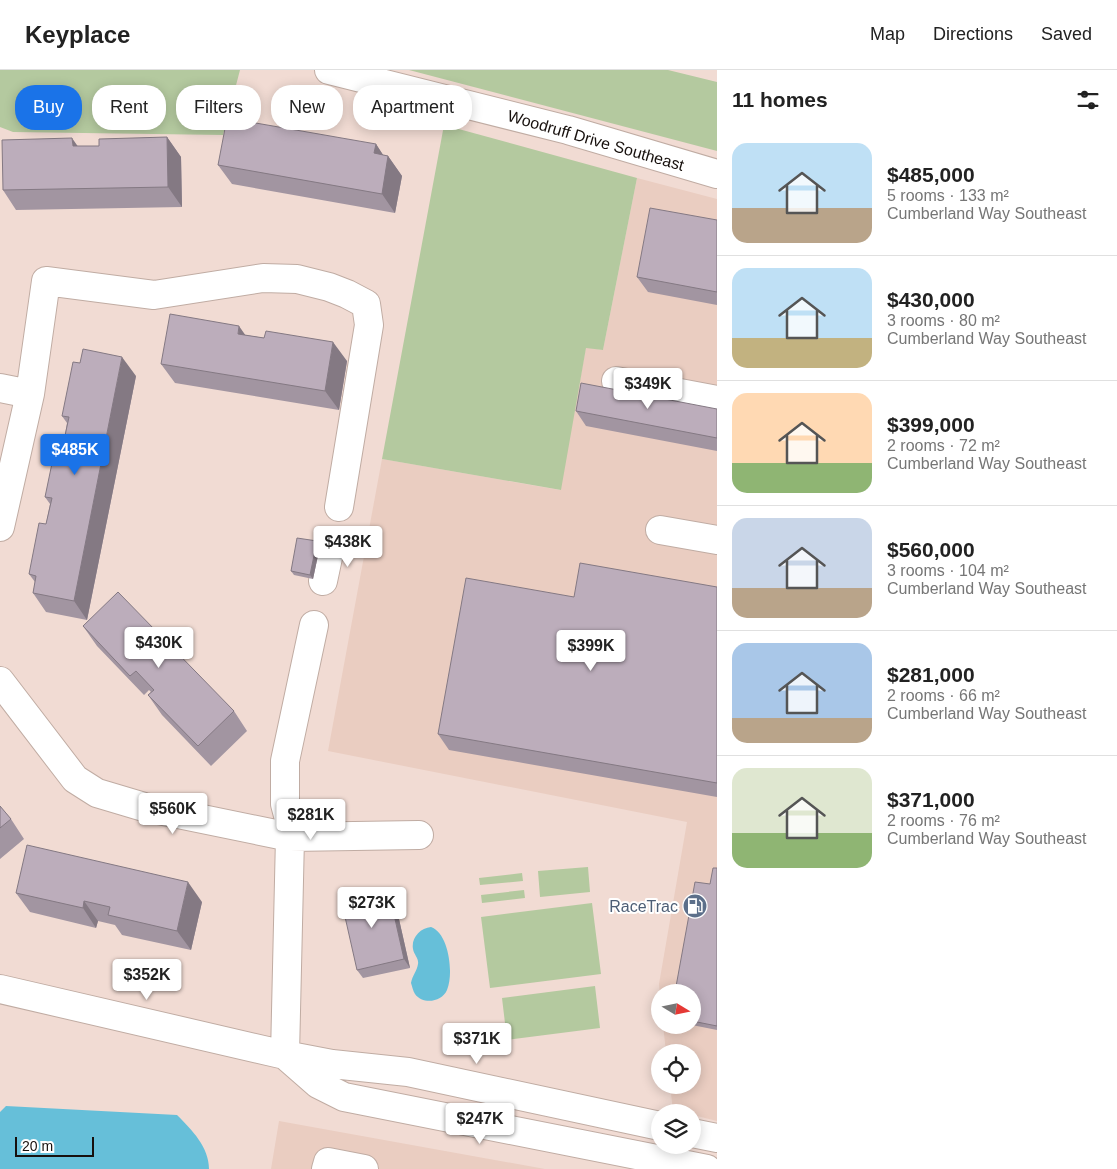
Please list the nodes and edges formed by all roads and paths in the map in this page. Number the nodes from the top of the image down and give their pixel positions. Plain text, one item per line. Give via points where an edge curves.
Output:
1 (329, 70) edge
2 (717, 174) edge
3 (616, 381) dead end
4 (0, 388) edge
5 (30, 394) junction
6 (717, 400) edge
7 (339, 507) dead end
8 (0, 527) edge
9 (660, 530) dead end
10 (717, 540) edge
11 (330, 548) dead end
12 (323, 581) dead end
13 (314, 625) dead end
14 (0, 681) edge
15 (420, 835) dead end
16 (290, 837) junction
17 (0, 989) edge
18 (285, 1055) junction
19 (651, 1124) edge
20 (701, 1134) edge
21 (717, 1138) edge
22 (326, 1169) edge
23 (364, 1169) edge
24 (707, 1169) edge

1 - 2 street, Woodruff Drive Southeast via 568,130
3 - 6 street
4 - 5 street
5 - 7 street via 46,281 154,295 263,278 297,279 347,294 366,304 369,325
5 - 8 street
9 - 10 street
11 - 12 street
13 - 16 street via 285,762 284,804 290,823
14 - 16 street via 74,779 96,793 144,807
15 - 16 street
16 - 18 street
17 - 18 street
18 - 19 street via 408,1072
18 - 24 street via 318,1084 344,1098
20 - 21 street
22 - 23 street via 328,1162

